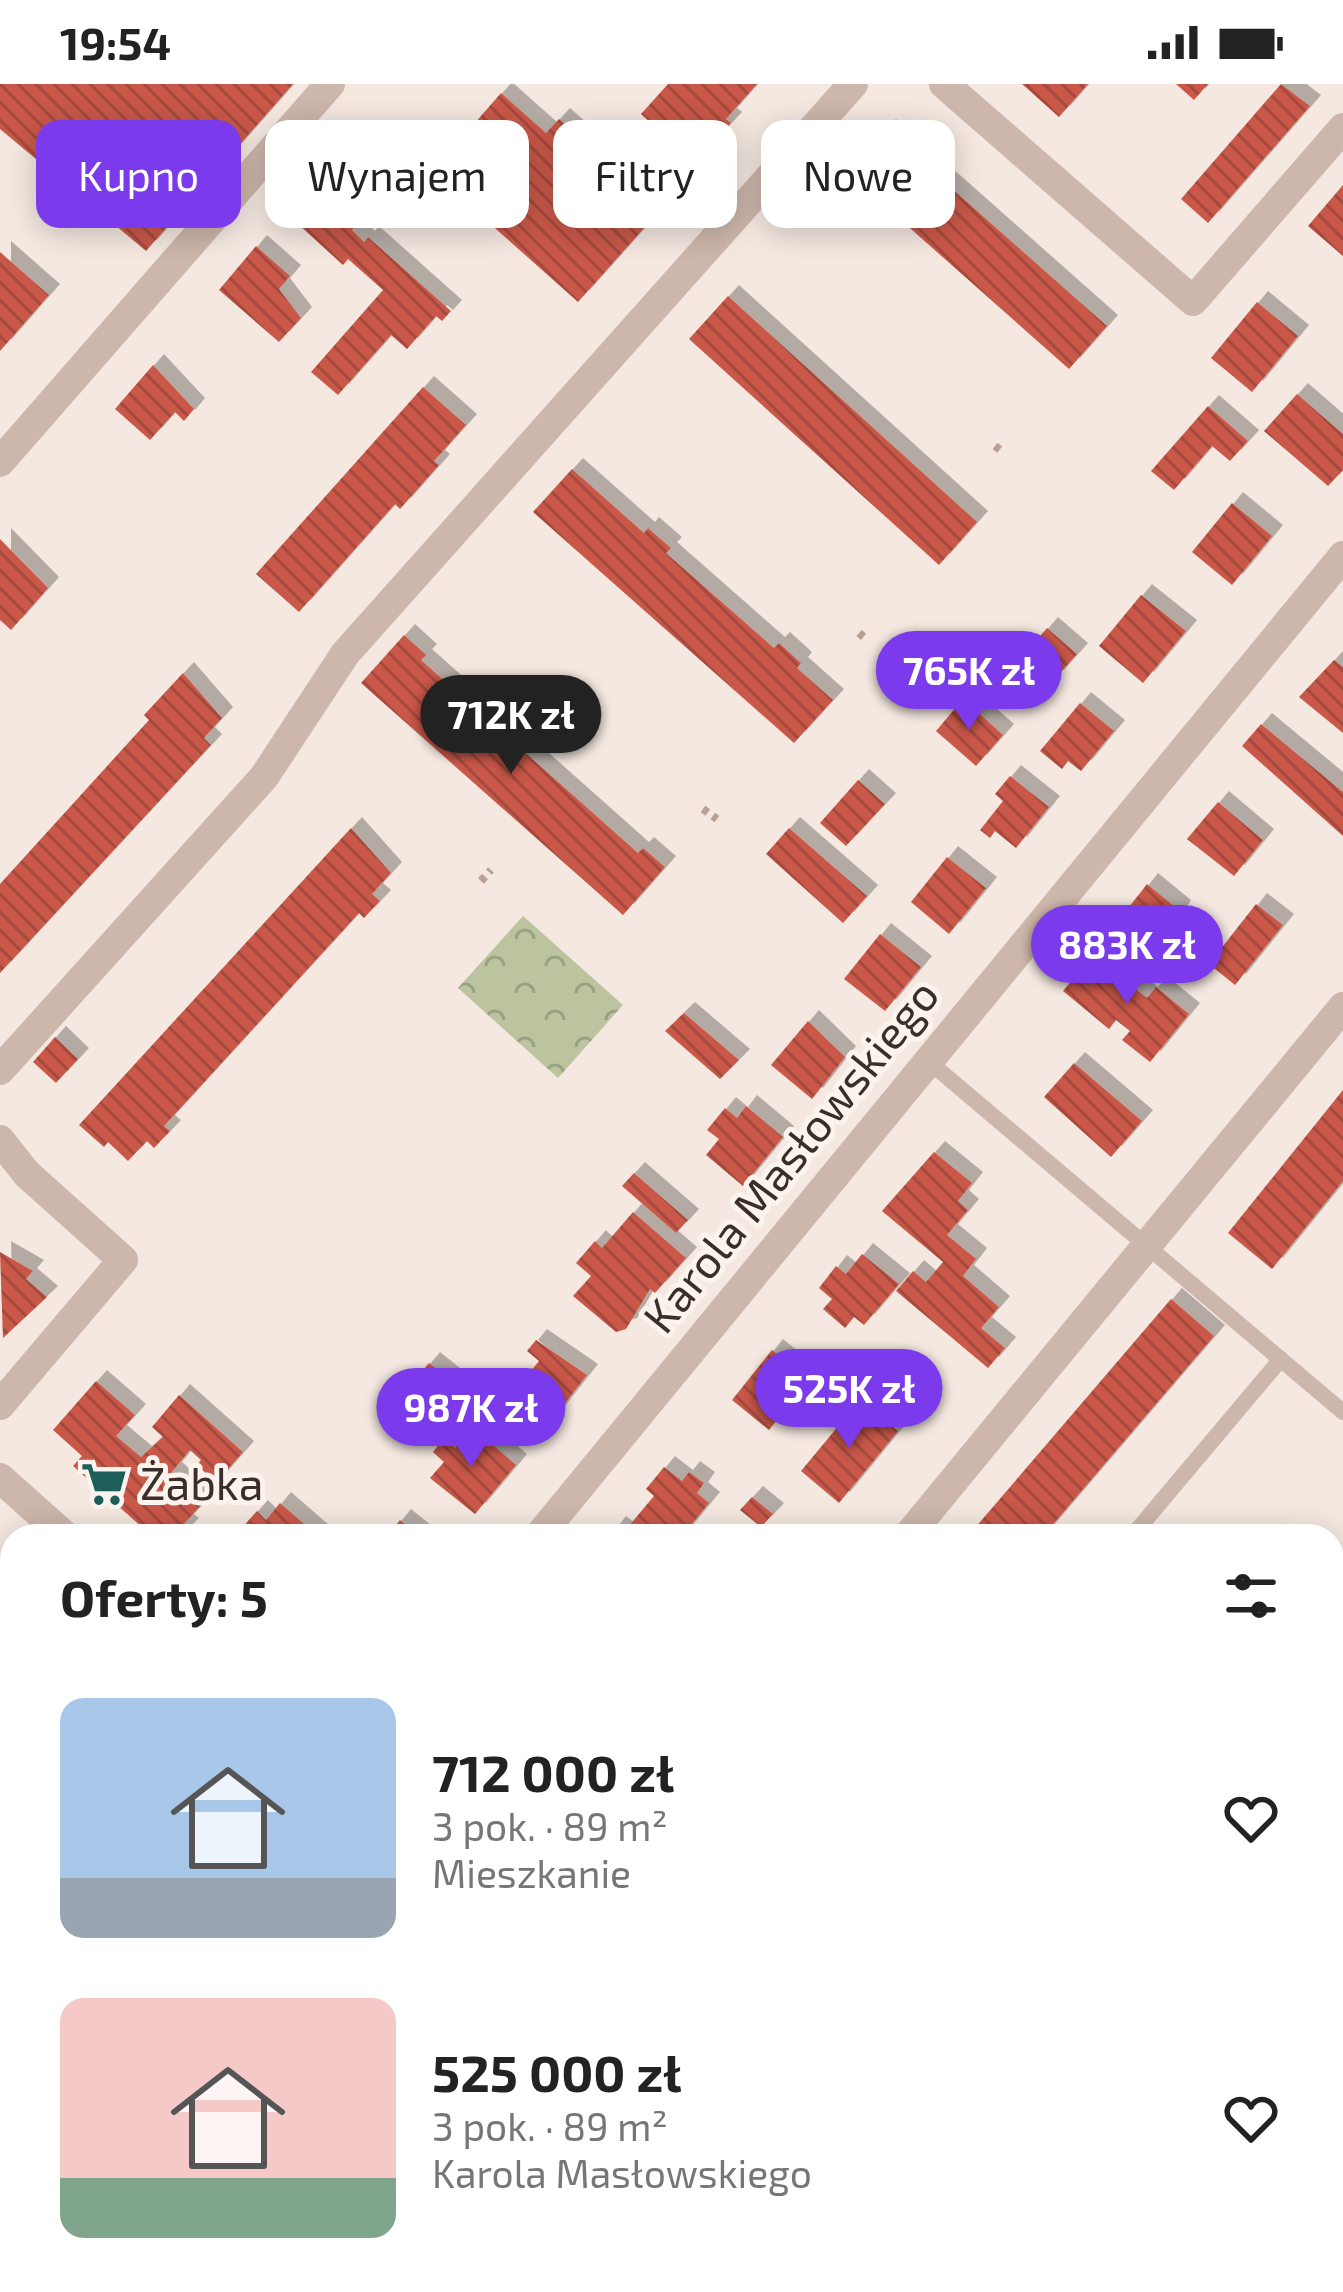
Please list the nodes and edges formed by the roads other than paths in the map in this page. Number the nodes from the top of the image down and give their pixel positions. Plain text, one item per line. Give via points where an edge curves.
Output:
1 (330, 84) edge
2 (853, 84) edge
3 (944, 84) edge
4 (1343, 128) edge
5 (0, 462) edge
6 (1343, 556) edge
7 (1343, 1007) edge
8 (927, 1060) junction
9 (0, 1070) edge
10 (0, 1140) edge
11 (1148, 1244) junction
12 (1281, 1359) junction
13 (9, 1394) edge
14 (1343, 1412) edge
15 (0, 1478) edge
16 (52, 1524) edge
17 (549, 1524) edge
18 (918, 1524) edge
19 (1142, 1524) edge

1 - 5 street
2 - 9 street via 345,654 264,778
3 - 4 street via 1193,301
6 - 8 street, Karola Masłowskiego
7 - 11 street
8 - 11 lane
8 - 17 street, Karola Masłowskiego
10 - 13 street via 122,1260
11 - 12 lane
11 - 18 street
12 - 14 lane
12 - 19 lane
15 - 16 street

